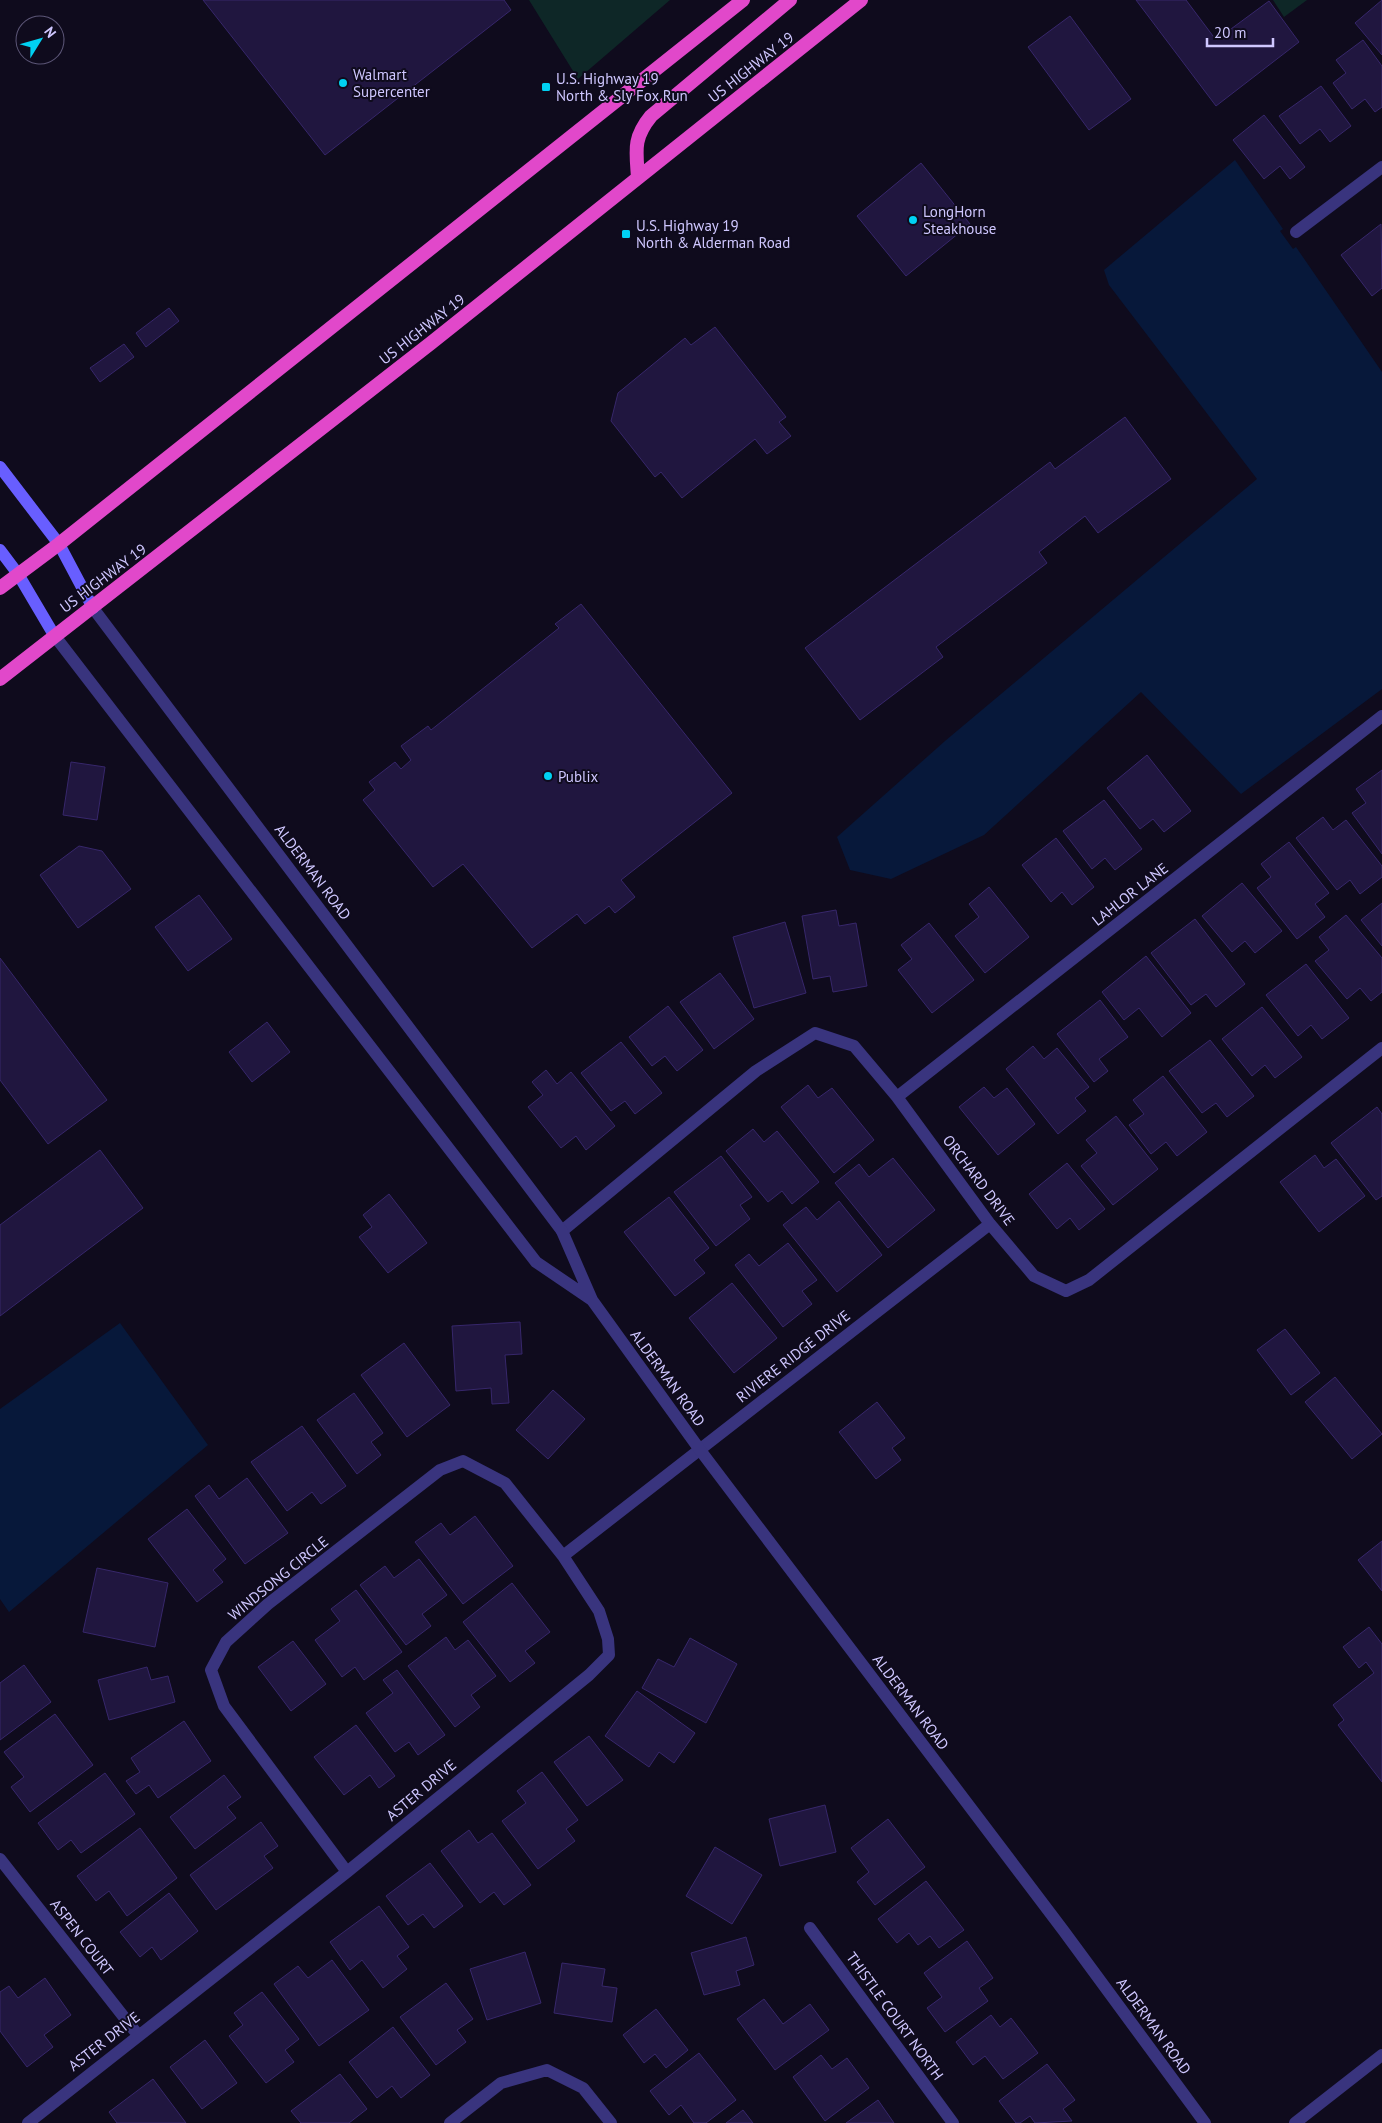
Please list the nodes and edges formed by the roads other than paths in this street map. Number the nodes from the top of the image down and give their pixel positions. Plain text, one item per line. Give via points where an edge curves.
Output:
1 (743, 0) edge
2 (790, 0) edge
3 (862, 0) edge
4 (1382, 167) edge
5 (638, 177) junction
6 (1296, 232) dead end
7 (0, 467) edge
8 (59, 544) junction
9 (0, 550) edge
10 (18, 574) junction
11 (0, 588) edge
12 (93, 608) junction
13 (54, 634) junction
14 (0, 679) edge
15 (1382, 716) edge
16 (1382, 1048) edge
17 (897, 1097) junction
18 (990, 1224) junction
19 (562, 1231) junction
20 (592, 1300) junction
21 (700, 1450) junction
22 (563, 1556) junction
23 (0, 1859) edge
24 (347, 1872) junction
25 (810, 1928) dead end
26 (138, 2035) junction
27 (1382, 2055) edge
28 (28, 2123) edge
29 (450, 2123) edge
30 (611, 2123) edge
31 (953, 2123) edge
32 (1205, 2123) edge
33 (1295, 2123) edge

1 - 8 highway
2 - 5 highway via 651,116 640,130 636,146
3 - 5 highway, US HIGHWAY 19
4 - 6 street
5 - 12 highway, US HIGHWAY 19
7 - 8 main road, ALDERMAN ROAD
8 - 10 highway
8 - 12 main road, ALDERMAN ROAD
9 - 10 main road, ALDERMAN ROAD
10 - 11 highway
10 - 13 main road, ALDERMAN ROAD
12 - 13 highway, US HIGHWAY 19
12 - 19 street, ALDERMAN ROAD
13 - 14 highway, US HIGHWAY 19
13 - 20 street, ALDERMAN ROAD via 536,1262
15 - 17 street, LAHLOR LANE
16 - 18 street, ORCHARD DRIVE via 1089,1280 1066,1291 1034,1276
17 - 18 street, ORCHARD DRIVE
17 - 19 street, ORCHARD DRIVE via 854,1046 816,1033 756,1072
18 - 21 street, RIVIERE RIDGE DRIVE
19 - 20 street, ALDERMAN ROAD
20 - 21 street, ALDERMAN ROAD
21 - 22 street
21 - 32 street, ALDERMAN ROAD
22 - 24 street, ASTER DRIVE via 600,1611 609,1655 590,1675
22 - 24 street, WINDSONG CIRCLE via 505,1483 463,1461 440,1470 268,1604 226,1642 211,1670 224,1706
23 - 26 street, ASPEN COURT
24 - 26 street, ASTER DRIVE
25 - 31 street, THISTLE COURT NORTH
26 - 28 street, ASTER DRIVE
27 - 33 street
29 - 30 street via 500,2083 547,2070 583,2088

